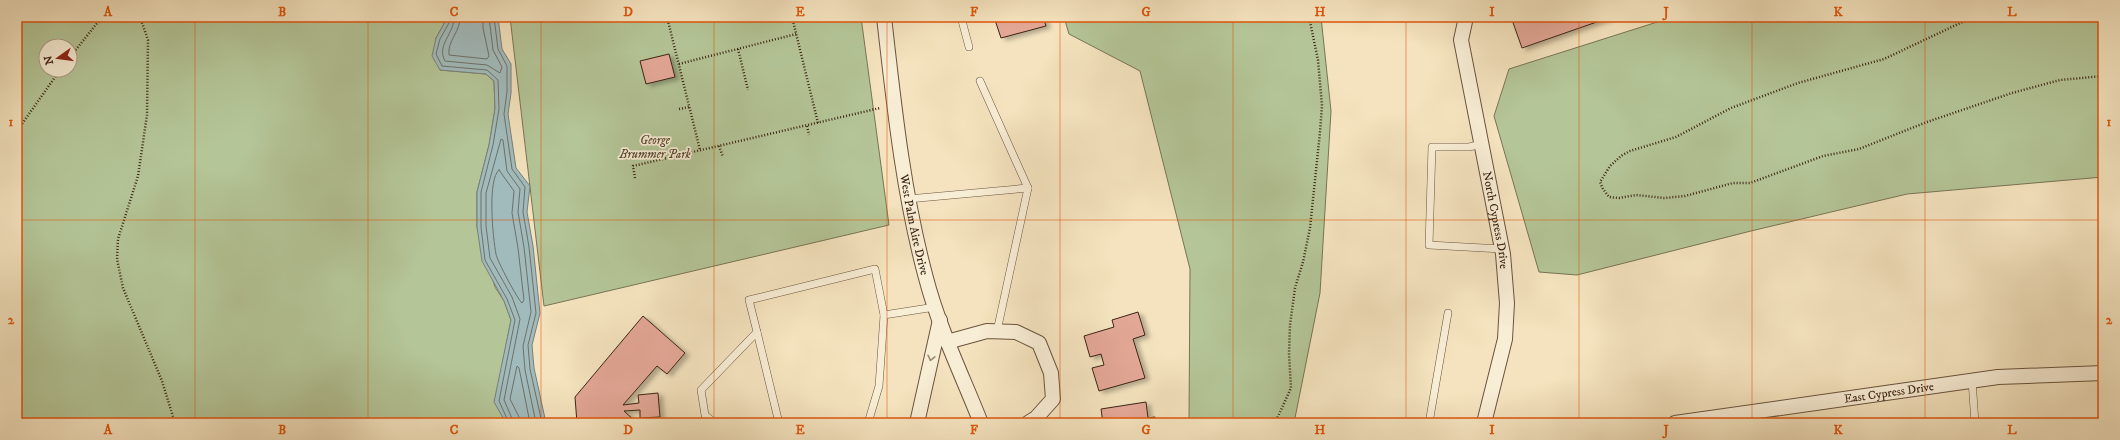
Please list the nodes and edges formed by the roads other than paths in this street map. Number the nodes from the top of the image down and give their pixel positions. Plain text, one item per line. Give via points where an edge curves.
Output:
1 (884, 17) edge
2 (961, 17) edge
3 (1466, 17) edge
4 (969, 47) dead end
5 (980, 81) dead end
6 (1482, 144) junction
7 (1028, 188) junction
8 (908, 199) junction
9 (1502, 249) junction
10 (935, 307) junction
11 (1448, 314) dead end
12 (884, 316) junction
13 (940, 320) junction
14 (997, 331) junction
15 (757, 332) junction
16 (947, 342) junction
17 (2103, 373) edge
18 (1972, 380) junction
19 (715, 423) edge
20 (779, 423) edge
21 (868, 423) edge
22 (917, 423) edge
23 (981, 423) edge
24 (1028, 423) edge
25 (1430, 423) edge
26 (1484, 423) edge
27 (1675, 423) edge
28 (1975, 423) edge

1 - 8 street, West Palm Aire Drive
2 - 4 lane
3 - 6 street, North Cypress Drive via 1461,40
5 - 7 lane
6 - 9 street, North Cypress Drive
6 - 9 lane via 1469,147 1432,147 1429,245
7 - 8 lane
7 - 14 lane
8 - 10 street, West Palm Aire Drive
9 - 26 street, North Cypress Drive via 1507,303 1505,339
10 - 12 lane
10 - 13 street, West Palm Aire Drive
11 - 25 lane
12 - 15 lane via 875,268 748,300
12 - 21 lane via 879,386
13 - 16 street, West Palm Aire Drive
13 -> 22 street
14 - 16 street via 987,331
14 - 24 street via 1016,332 1039,343 1051,373 1053,399
15 - 19 lane via 701,390 705,415
15 - 20 lane
16 - 23 street, West Palm Aire Drive
17 - 18 street, East Cypress Drive
18 - 27 street, East Cypress Drive
18 - 28 lane

